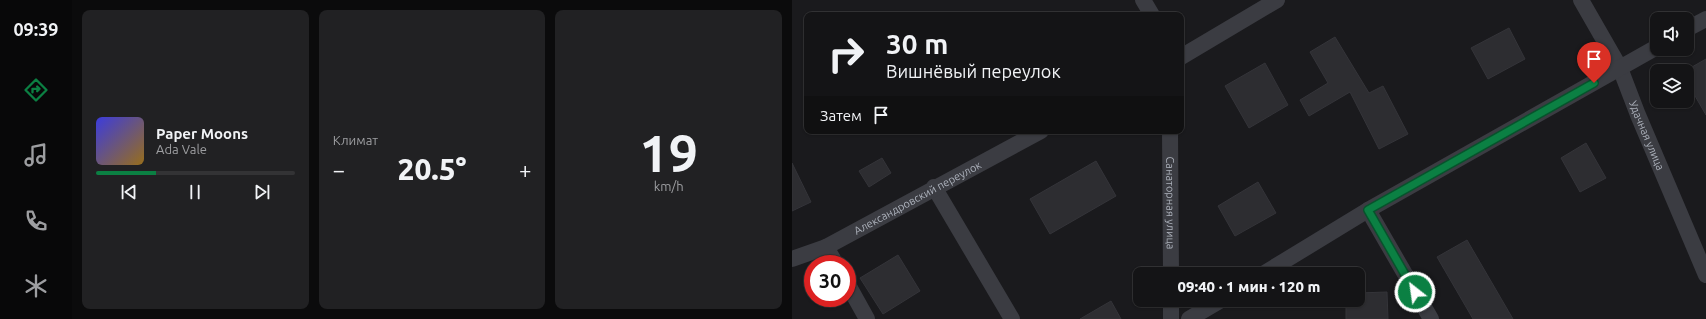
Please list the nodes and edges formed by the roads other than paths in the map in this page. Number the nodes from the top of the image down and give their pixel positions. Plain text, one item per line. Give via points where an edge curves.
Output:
1 (1143, 0) edge
2 (1278, 0) edge
3 (1581, 0) edge
4 (1150, 12) edge
5 (1706, 19) edge
6 (1694, 26) edge
7 (1650, 51) edge
8 (1184, 55) edge
9 (1620, 68) junction
10 (1035, 134) edge
11 (1170, 134) edge
12 (934, 188) junction
13 (1368, 210) junction
14 (826, 247) junction
15 (831, 255) edge
16 (792, 259) edge
17 (1171, 267) edge
18 (1274, 267) edge
19 (1706, 275) edge
20 (856, 300) edge
21 (1171, 307) edge
22 (1210, 307) edge
23 (867, 319) edge
24 (1012, 319) edge
25 (1171, 319) edge
26 (1190, 319) edge
27 (1431, 319) edge

1 - 4 street
2 - 8 street
3 - 9 street, Удачная улица
5 - 6 street
7 - 9 street
9 - 13 street
9 - 19 street, Удачная улица
10 - 12 street, Александровский переулок
11 - 17 street, Санаторная улица
12 - 14 street, Александровский переулок
12 - 24 street
13 - 18 street
13 - 27 street
14 - 15 street
14 - 16 street, Александровский переулок
20 - 23 street
21 - 25 street
22 - 26 street

